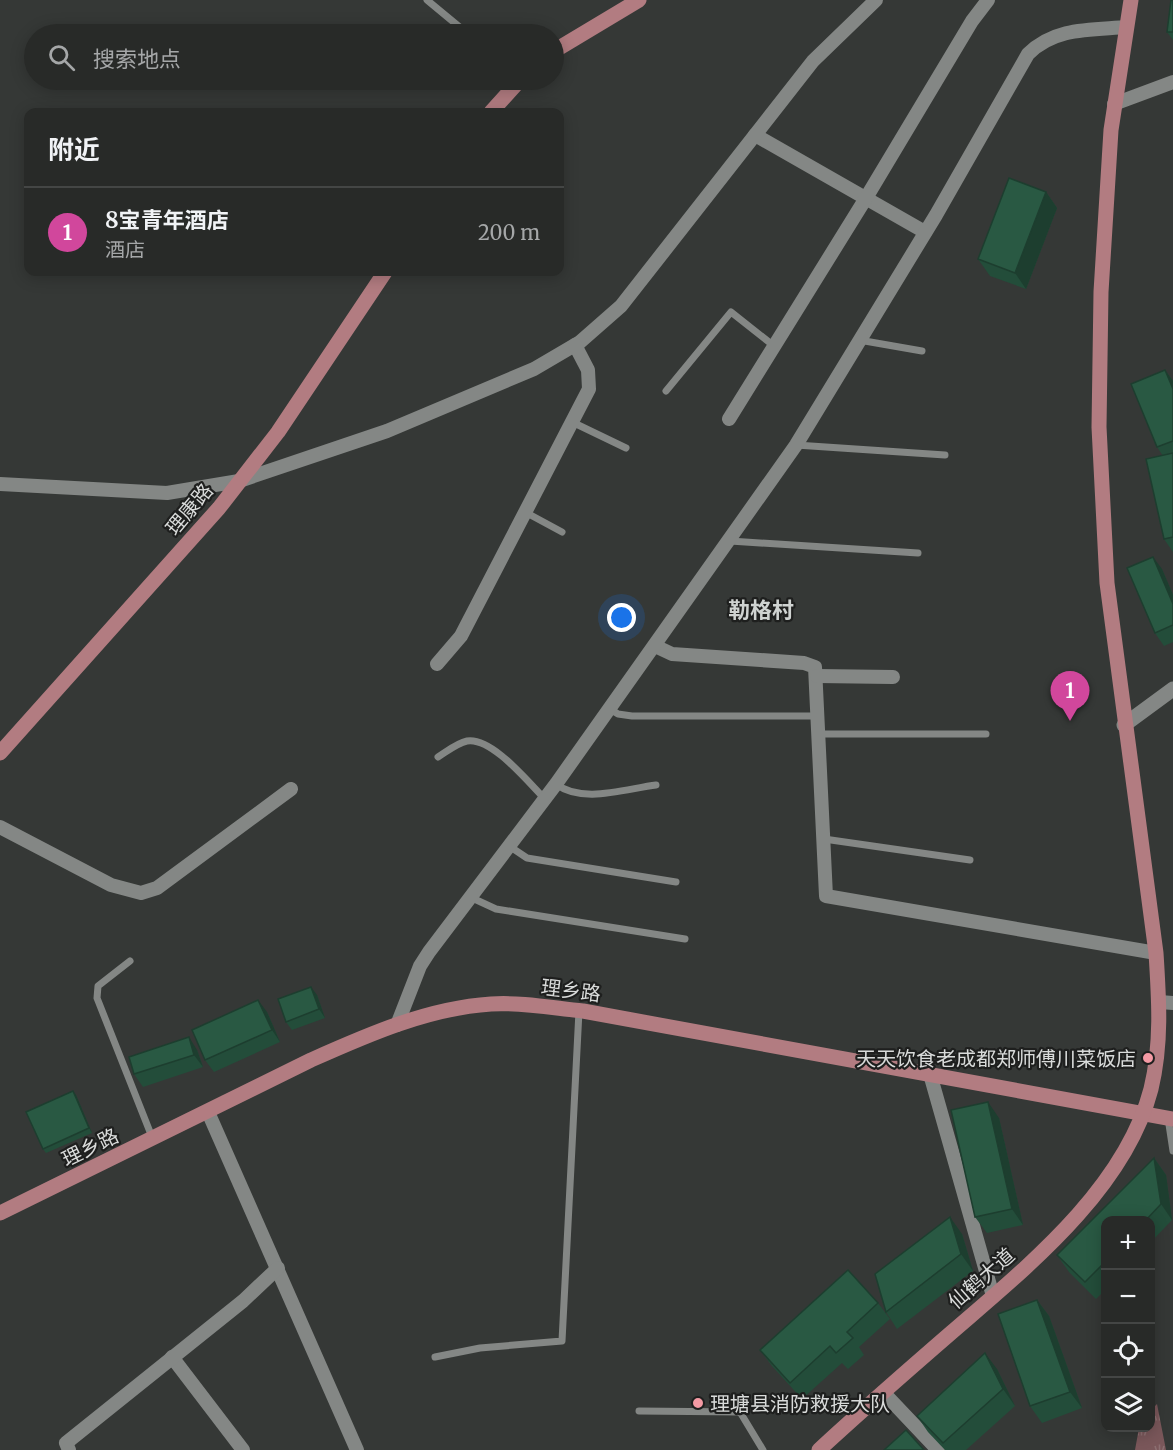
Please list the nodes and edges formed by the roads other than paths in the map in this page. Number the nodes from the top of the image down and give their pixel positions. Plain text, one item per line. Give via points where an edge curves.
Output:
1 (427, 0) edge
2 (639, 0) edge
3 (876, 0) edge
4 (988, 0) edge
5 (1131, 0) edge
6 (456, 24) edge
7 (1126, 27) junction
8 (564, 45) edge
9 (1173, 82) edge
10 (511, 90) edge
11 (1114, 104) junction
12 (495, 108) edge
13 (754, 135) junction
14 (866, 198) junction
15 (925, 232) junction
16 (382, 276) edge
17 (859, 339) junction
18 (575, 345) junction
19 (774, 346) junction
20 (922, 351) dead end
21 (666, 391) dead end
22 (729, 419) dead end
23 (572, 422) junction
24 (796, 445) junction
25 (626, 448) dead end
26 (945, 455) dead end
27 (239, 481) junction
28 (0, 484) edge
29 (525, 512) junction
30 (562, 532) dead end
31 (730, 541) junction
32 (918, 553) dead end
33 (655, 646) junction
34 (437, 664) dead end
35 (817, 676) junction
36 (893, 677) dead end
37 (1173, 689) edge
38 (610, 709) junction
39 (819, 716) junction
40 (1124, 725) junction
41 (819, 734) junction
42 (986, 734) dead end
43 (0, 753) edge
44 (438, 757) dead end
45 (556, 784) junction
46 (656, 786) dead end
47 (291, 789) dead end
48 (545, 799) junction
49 (0, 827) edge
50 (824, 839) junction
51 (509, 846) junction
52 (970, 860) dead end
53 (676, 882) dead end
54 (470, 897) junction
55 (685, 939) dead end
56 (1156, 953) junction
57 (130, 961) dead end
58 (1166, 1002) edge
59 (579, 1011) junction
60 (397, 1025) junction
61 (930, 1074) junction
62 (208, 1112) junction
63 (1142, 1114) junction
64 (1171, 1118) edge
65 (153, 1140) junction
66 (1173, 1151) edge
67 (0, 1213) edge
68 (278, 1268) junction
69 (993, 1296) junction
70 (172, 1357) junction
71 (435, 1357) dead end
72 (883, 1392) junction
73 (639, 1411) dead end
74 (69, 1450) edge
75 (243, 1450) edge
76 (357, 1450) edge
77 (763, 1450) edge
78 (819, 1450) edge
79 (938, 1450) edge

1 - 6 lane
2 - 8 main road
3 - 13 street via 813,61
4 - 14 street
5 - 7 main road, 仙鹤大道
7 - 11 main road, 仙鹤大道
7 - 15 street via 1063,33 1049,37 1028,54
9 - 11 street
10 - 12 main road
11 - 40 main road, 仙鹤大道 via 1102,261 1099,427 1107,583
13 - 14 street
13 - 18 street via 621,306
14 - 15 street
14 - 19 street
15 - 17 street
16 - 27 main road, 理康路 via 278,432
17 - 20 lane
17 - 24 street
18 - 23 street via 591,381
18 - 27 street via 534,369 450,406
19 - 21 lane via 731,312
19 - 22 street
23 - 25 lane
23 - 29 street
24 - 26 lane
24 - 31 street
27 - 28 street via 167,492
27 - 43 main road, 理康路 via 197,535
29 - 30 lane
29 - 34 street via 461,636
31 - 32 lane
31 - 33 street
33 - 35 street via 672,654 808,664 815,667
33 - 38 street
35 - 36 street
35 - 39 street
37 - 40 street
38 - 39 lane via 632,716
38 - 45 street
39 - 41 street
40 - 56 main road, 仙鹤大道
41 - 42 lane
41 - 50 street
44 - 48 lane via 465,741 483,743
45 - 46 lane via 578,795
45 - 48 street
47 - 49 street via 157,888 141,893 111,885
48 - 51 street
50 - 52 lane
50 - 56 street via 826,896
51 - 53 lane via 527,858
51 - 54 street
54 - 55 lane via 496,909
54 - 60 street via 420,966
56 - 58 main road, 仙鹤大道
57 - 65 lane via 98,986 97,998
58 - 63 main road, 仙鹤大道 via 1155,1069
59 - 60 main road, 理乡路 via 492,1004
59 - 61 main road, 理乡路
59 - 71 lane via 562,1341 480,1348
60 - 62 main road, 理乡路 via 311,1060
61 - 63 main road, 理乡路
61 - 69 street
62 - 65 main road, 理乡路
62 - 68 street
63 - 64 main road, 理乡路
63 - 69 main road, 仙鹤大道 via 1107,1179 1066,1228
64 - 66 lane
65 - 67 main road, 理乡路
68 - 70 street
68 - 76 street
69 - 72 main road, 仙鹤大道
70 - 74 street via 66,1443
70 - 75 street
72 - 78 main road, 仙鹤大道
72 - 79 street
73 - 77 lane via 740,1412

